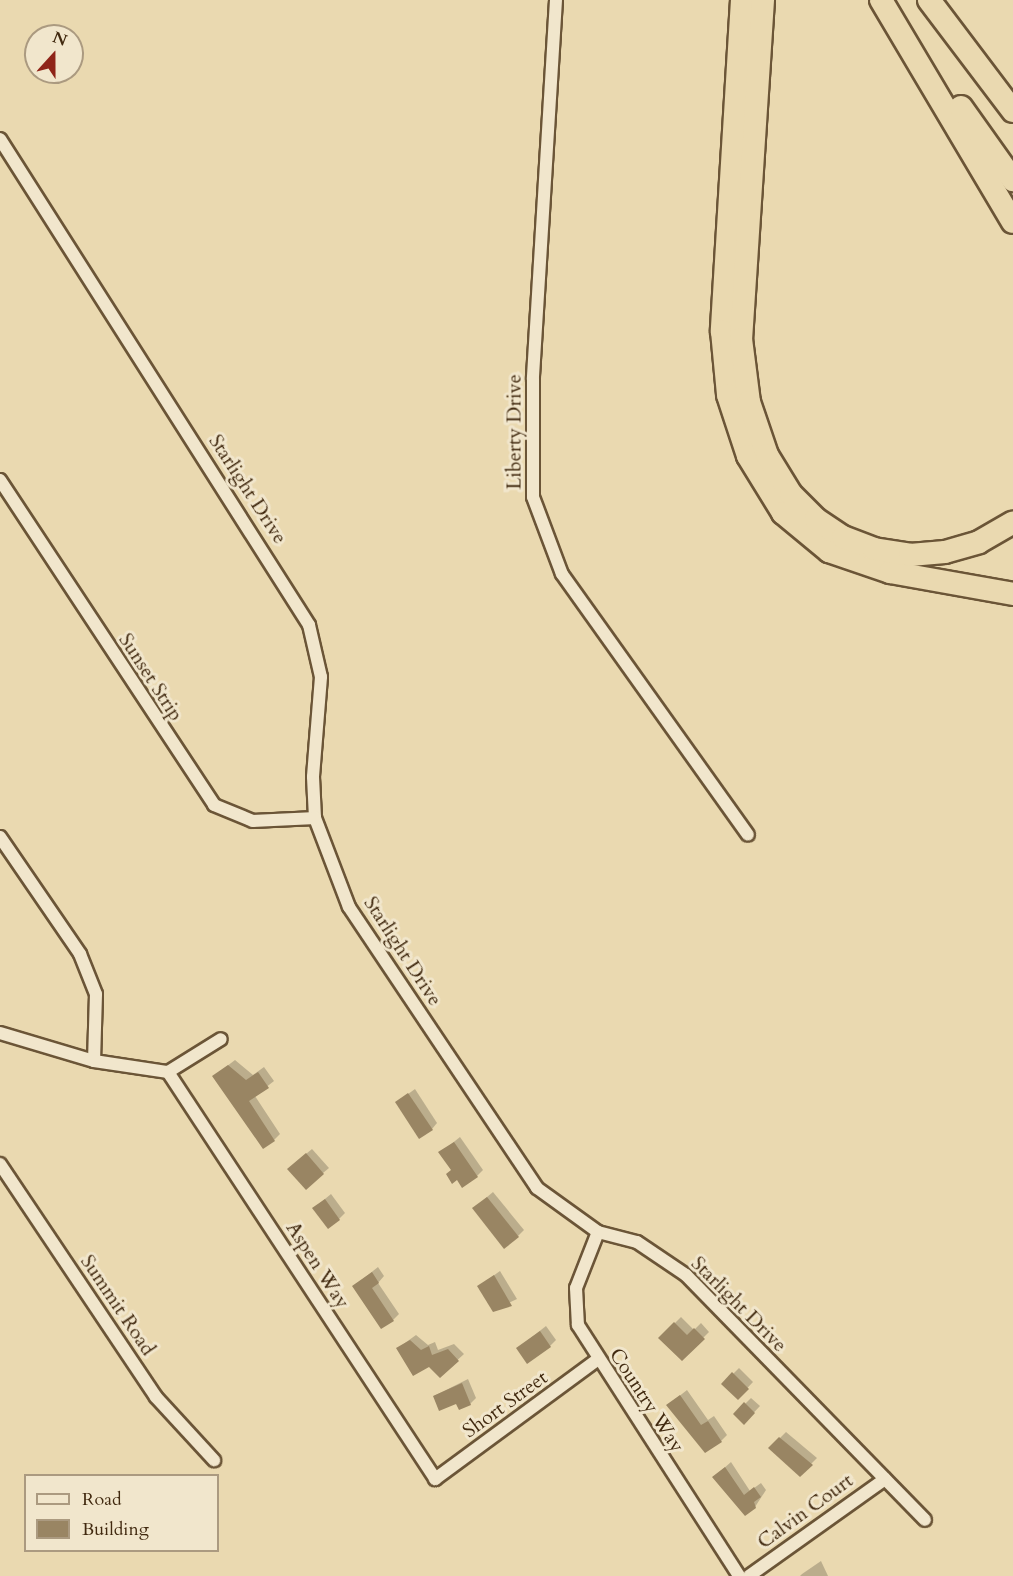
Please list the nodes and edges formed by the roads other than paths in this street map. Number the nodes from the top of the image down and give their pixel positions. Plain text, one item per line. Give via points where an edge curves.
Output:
1 (556, 0) edge
2 (742, 0) edge
3 (763, 0) edge
4 (881, 0) edge
5 (929, 0) edge
6 (1013, 111) edge
7 (0, 139) edge
8 (1013, 180) edge
9 (1013, 222) edge
10 (0, 480) edge
11 (1013, 522) edge
12 (1013, 594) edge
13 (315, 818) junction
14 (748, 835) dead end
15 (0, 837) edge
16 (0, 1033) edge
17 (221, 1039) dead end
18 (94, 1061) junction
19 (168, 1072) junction
20 (0, 1164) edge
21 (598, 1232) junction
22 (597, 1360) junction
23 (214, 1460) dead end
24 (435, 1479) joint
25 (885, 1479) junction
26 (925, 1520) dead end
27 (740, 1576) edge
28 (749, 1576) edge

1 - 14 street, Liberty Drive via 533,379 533,497 562,574
2 - 12 highway via 722,331 728,395 748,456 783,513 829,551 884,571
3 - 11 highway via 741,339 748,402 767,455 791,494 816,519 843,537 874,549 910,555 945,552 979,542
4 - 8 highway
4 - 9 highway
5 - 6 highway
7 - 13 street, Starlight Drive via 309,626 321,677 313,777
10 - 13 street, Sunset Strip via 214,804 254,821
13 - 21 street, Starlight Drive via 349,907 537,1188
15 - 18 street via 80,954 96,994
16 - 18 street
17 - 19 street
18 - 19 street
19 - 24 street, Aspen Way
20 - 23 street, Summit Road via 156,1396
21 - 22 street, Country Way via 576,1288 578,1325
21 - 25 street, Starlight Drive via 637,1242 686,1275
22 - 24 street, Short Street
22 - 27 street, Country Way
25 - 26 street, Starlight Drive
25 - 28 street, Calvin Court

